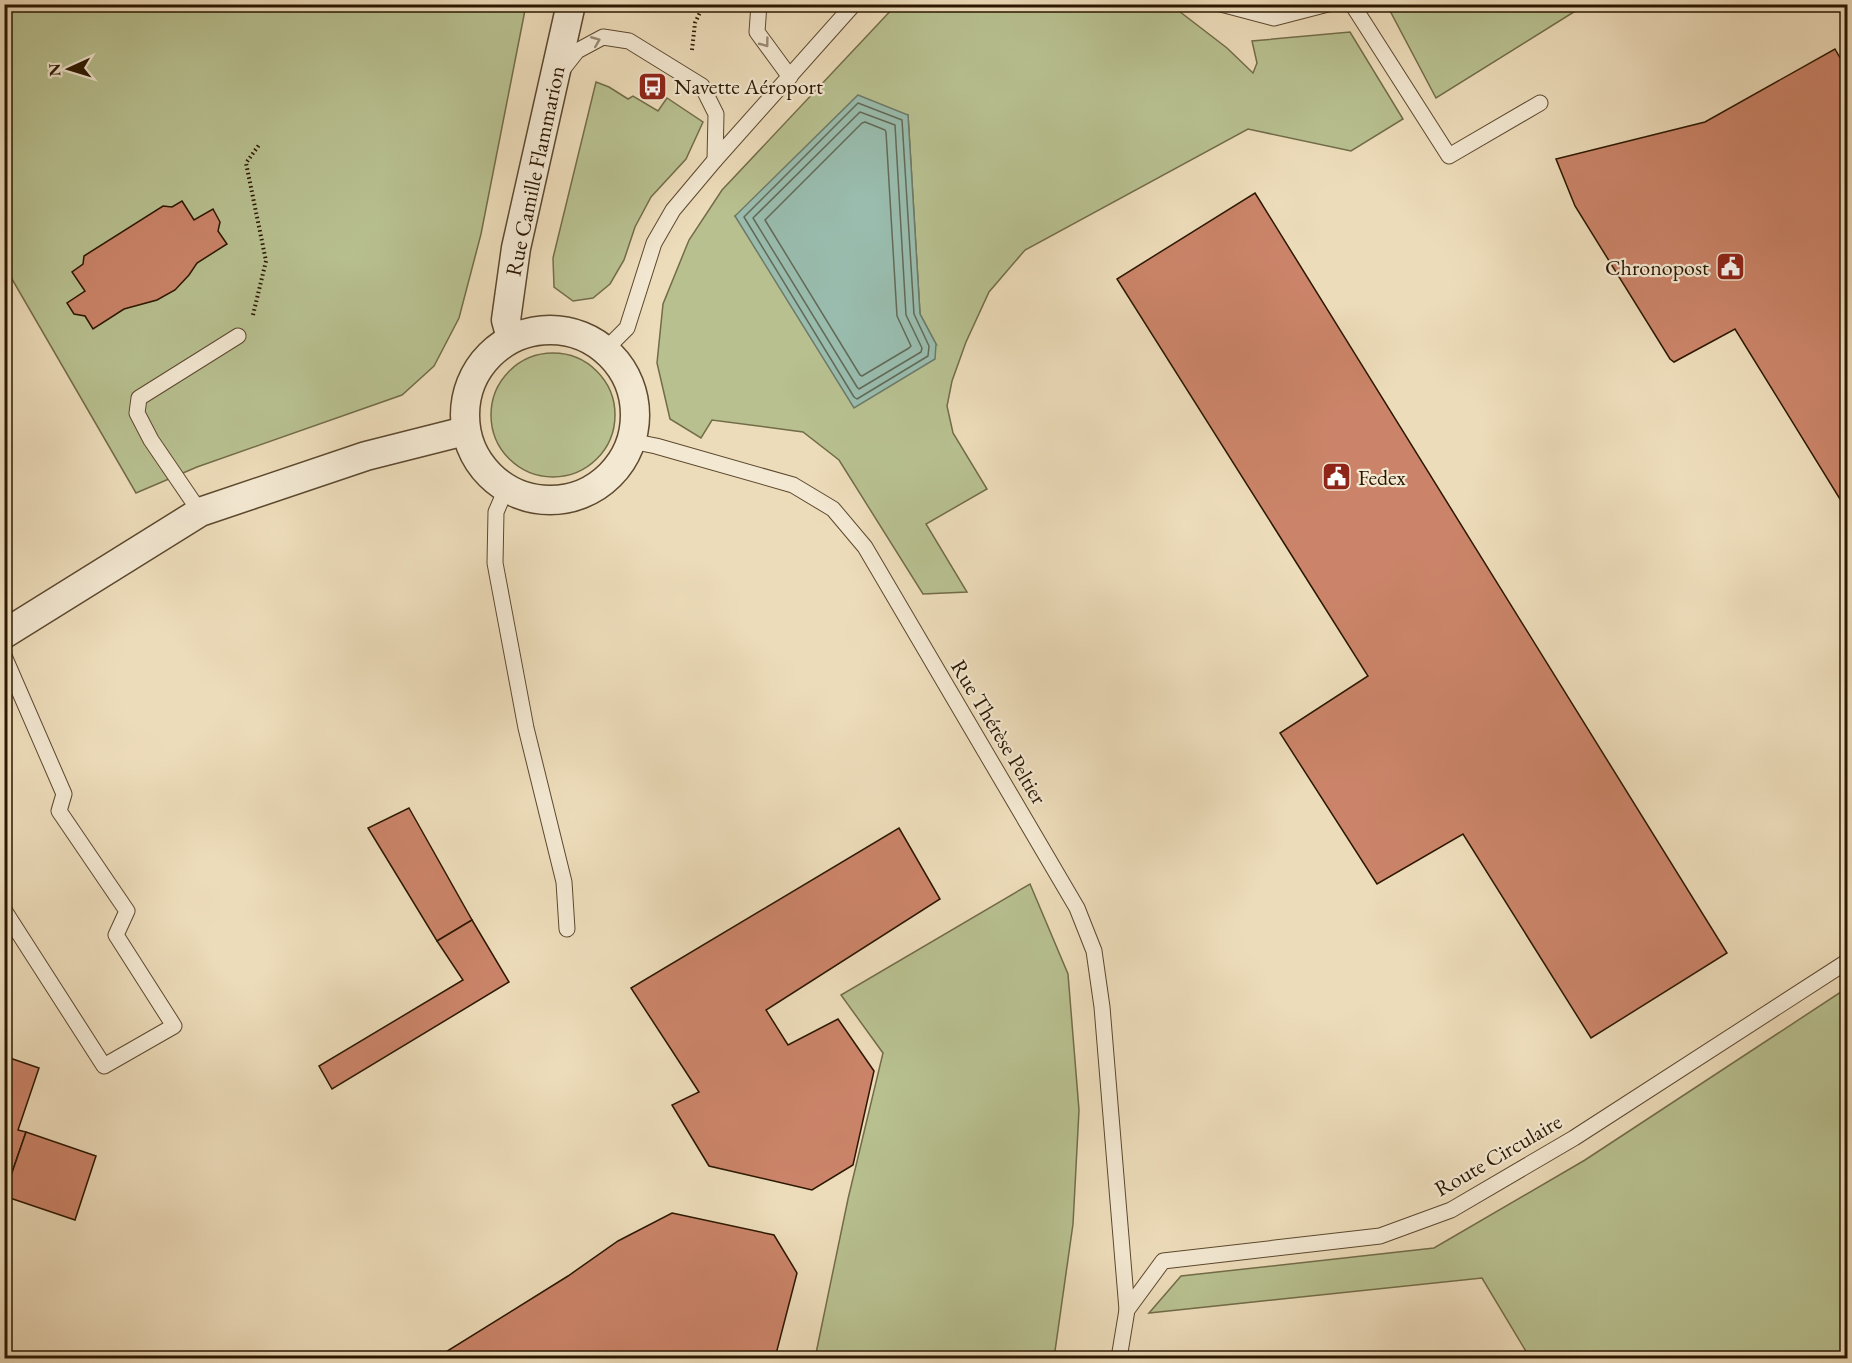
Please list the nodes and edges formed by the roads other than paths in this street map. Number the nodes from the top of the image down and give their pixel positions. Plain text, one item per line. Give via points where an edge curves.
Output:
1 (571, 4) edge
2 (759, 4) edge
3 (854, 4) edge
4 (1221, 4) edge
5 (1328, 4) edge
6 (1352, 4) edge
7 (790, 77) junction
8 (555, 79) junction
9 (1540, 103) dead end
10 (715, 160) junction
11 (238, 336) road end
12 (511, 338) junction
13 (605, 350) junction
14 (465, 431) junction
15 (631, 441) junction
16 (506, 489) junction
17 (200, 512) junction
18 (4, 634) edge
19 (4, 656) edge
20 (4, 910) edge
21 (567, 929) dead end
22 (1848, 962) edge
23 (1128, 1310) junction
24 (1119, 1359) edge

1 - 8 street, Rue Camille Flammarion
2 -> 7 lane via 757,32
3 - 7 lane
4 - 5 lane via 1274,18
6 - 9 lane via 1449,156
7 - 10 lane
8 -> 10 lane via 577,51 603,37 629,41 702,86 716,114
8 - 12 street, Rue Camille Flammarion via 516,248 506,320
10 - 13 lane via 673,210 654,243 627,328
11 - 17 lane via 140,398 137,413 151,440
12 - 13 street via 534,330 560,329 584,336
12 - 14 street via 489,354 473,377 465,404
13 - 15 street via 622,369 632,392 635,417
14 - 16 street via 473,454 487,474
14 - 17 street via 366,456
15 - 16 street via 620,464 602,483 580,495 555,501 529,498
15 - 23 lane, Rue Thérèse Peltier via 793,485 833,509 865,547 1077,908 1094,951 1104,1029
16 - 21 lane via 496,512 495,563 526,728 564,882
17 - 18 street
19 - 20 lane via 64,794 59,811 127,911 116,935 174,1026 104,1066
22 - 23 lane, Route Circulaire via 1574,1138 1451,1210 1380,1236 1163,1261
23 - 24 lane, Route Circulaire

